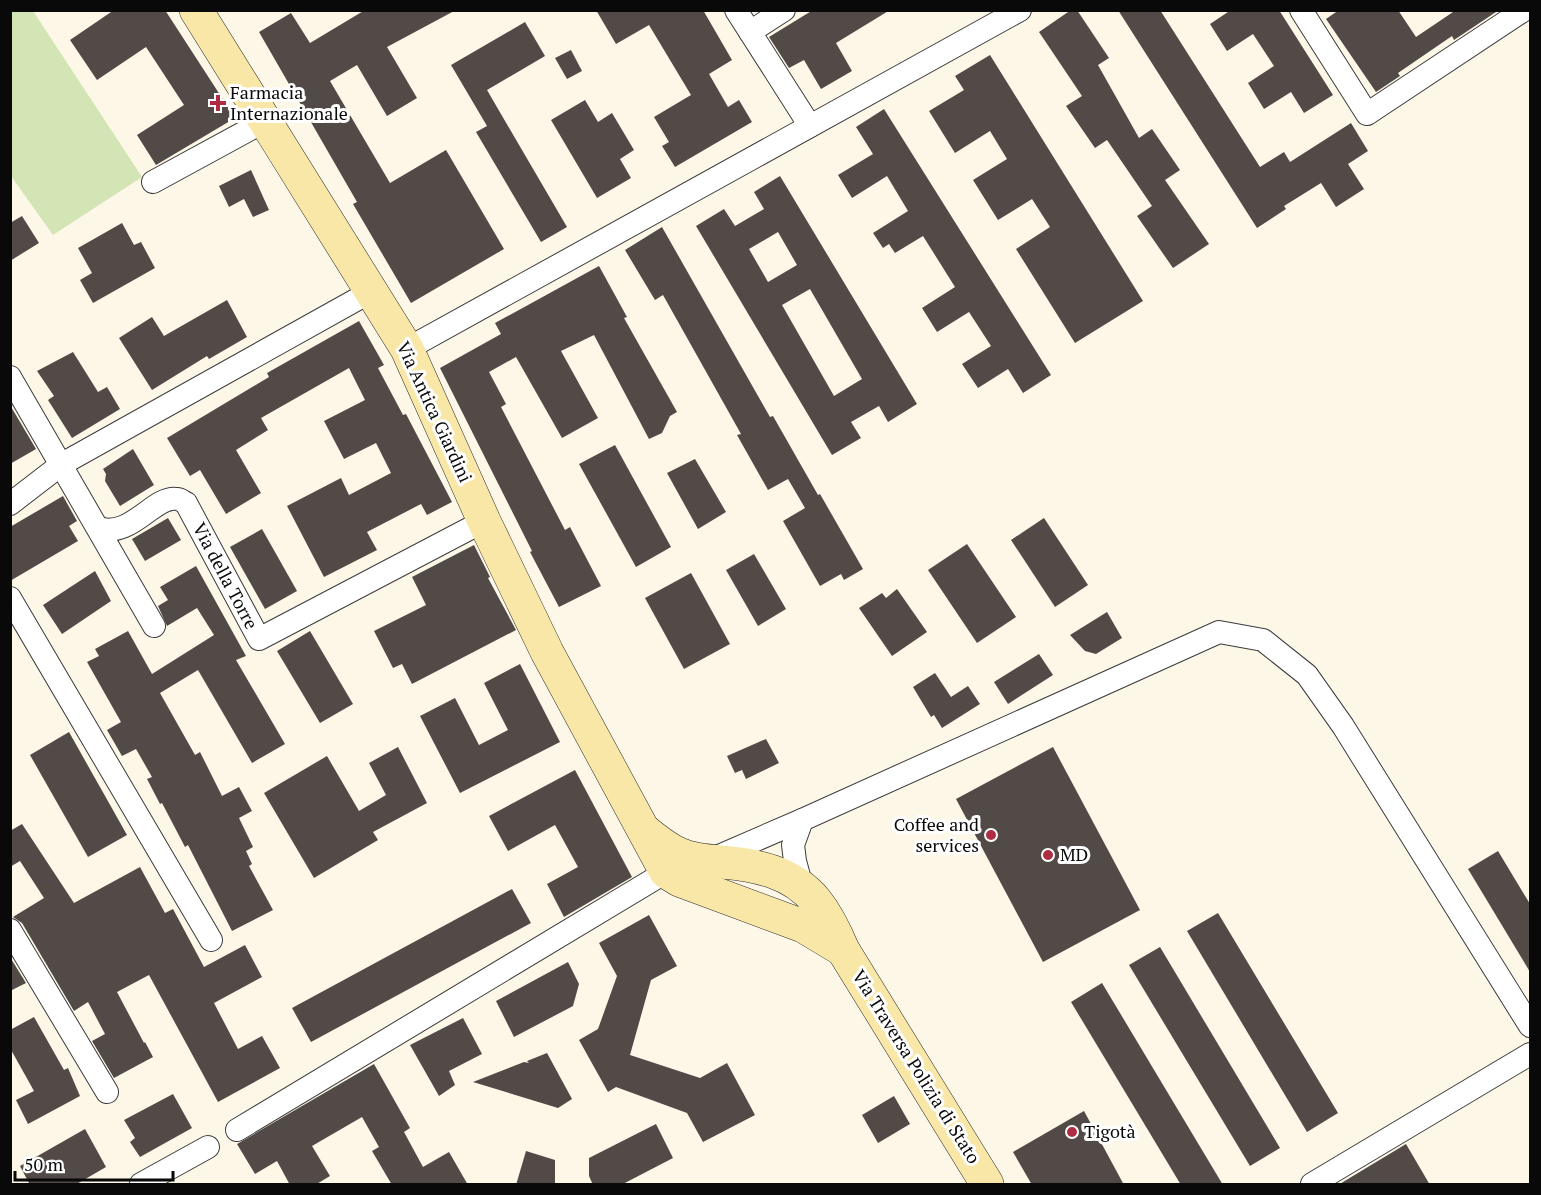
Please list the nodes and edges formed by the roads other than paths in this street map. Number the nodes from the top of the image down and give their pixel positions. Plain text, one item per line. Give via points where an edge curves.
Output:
1 (196, 10) edge
2 (736, 10) edge
3 (784, 10) edge
4 (1020, 10) edge
5 (1301, 10) edge
6 (1524, 10) edge
7 (750, 32) junction
8 (265, 121) junction
9 (810, 126) junction
10 (153, 183) dead end
11 (372, 291) junction
12 (407, 349) junction
13 (10, 376) edge
14 (62, 464) junction
15 (10, 504) edge
16 (484, 521) junction
17 (98, 528) junction
18 (10, 598) edge
19 (154, 626) dead end
20 (802, 820) junction
21 (644, 830) junction
22 (720, 862) junction
23 (672, 876) junction
24 (802, 886) junction
25 (724, 897) junction
26 (780, 918) junction
27 (10, 930) edge
28 (211, 940) dead end
29 (843, 950) junction
30 (1530, 1026) edge
31 (1530, 1054) edge
32 (107, 1092) dead end
33 (237, 1130) dead end
34 (208, 1147) dead end
35 (141, 1185) edge
36 (987, 1185) edge
37 (1312, 1185) edge

1 - 8 street, Via Antica Giardini
2 - 7 street
3 - 7 street
4 - 9 street
5 - 6 street via 1366,114
7 - 9 street
8 - 10 street
8 - 11 street, Via Antica Giardini
9 - 12 street
11 - 12 street, Via Antica Giardini
11 - 14 street
12 - 16 street, Via Antica Giardini
13 - 14 street
14 - 15 street
14 - 17 street
16 - 17 street, Via della Torre via 259,639 186,503 177,499 167,501 116,531
16 - 21 street, Via Antica Giardini via 547,652
17 - 19 street
18 - 28 street
20 - 22 street
20 - 24 street via 793,845
20 - 30 street via 1219,632 1263,640 1307,675 1343,726
21 - 22 street, Via Antica Giardini via 681,855
21 - 23 street, Via Antica Giardini
22 - 23 street
22 - 24 street, Via Antica Giardini via 759,867
22 - 25 street via 725,879
23 - 25 street
23 - 33 street
24 - 26 street
24 - 29 street, Via Antica Giardini via 830,920
25 - 26 street
26 - 29 street via 803,926
27 - 32 street
29 - 36 street, Via Traversa Polizia di Stato
31 - 37 street
34 - 35 street

